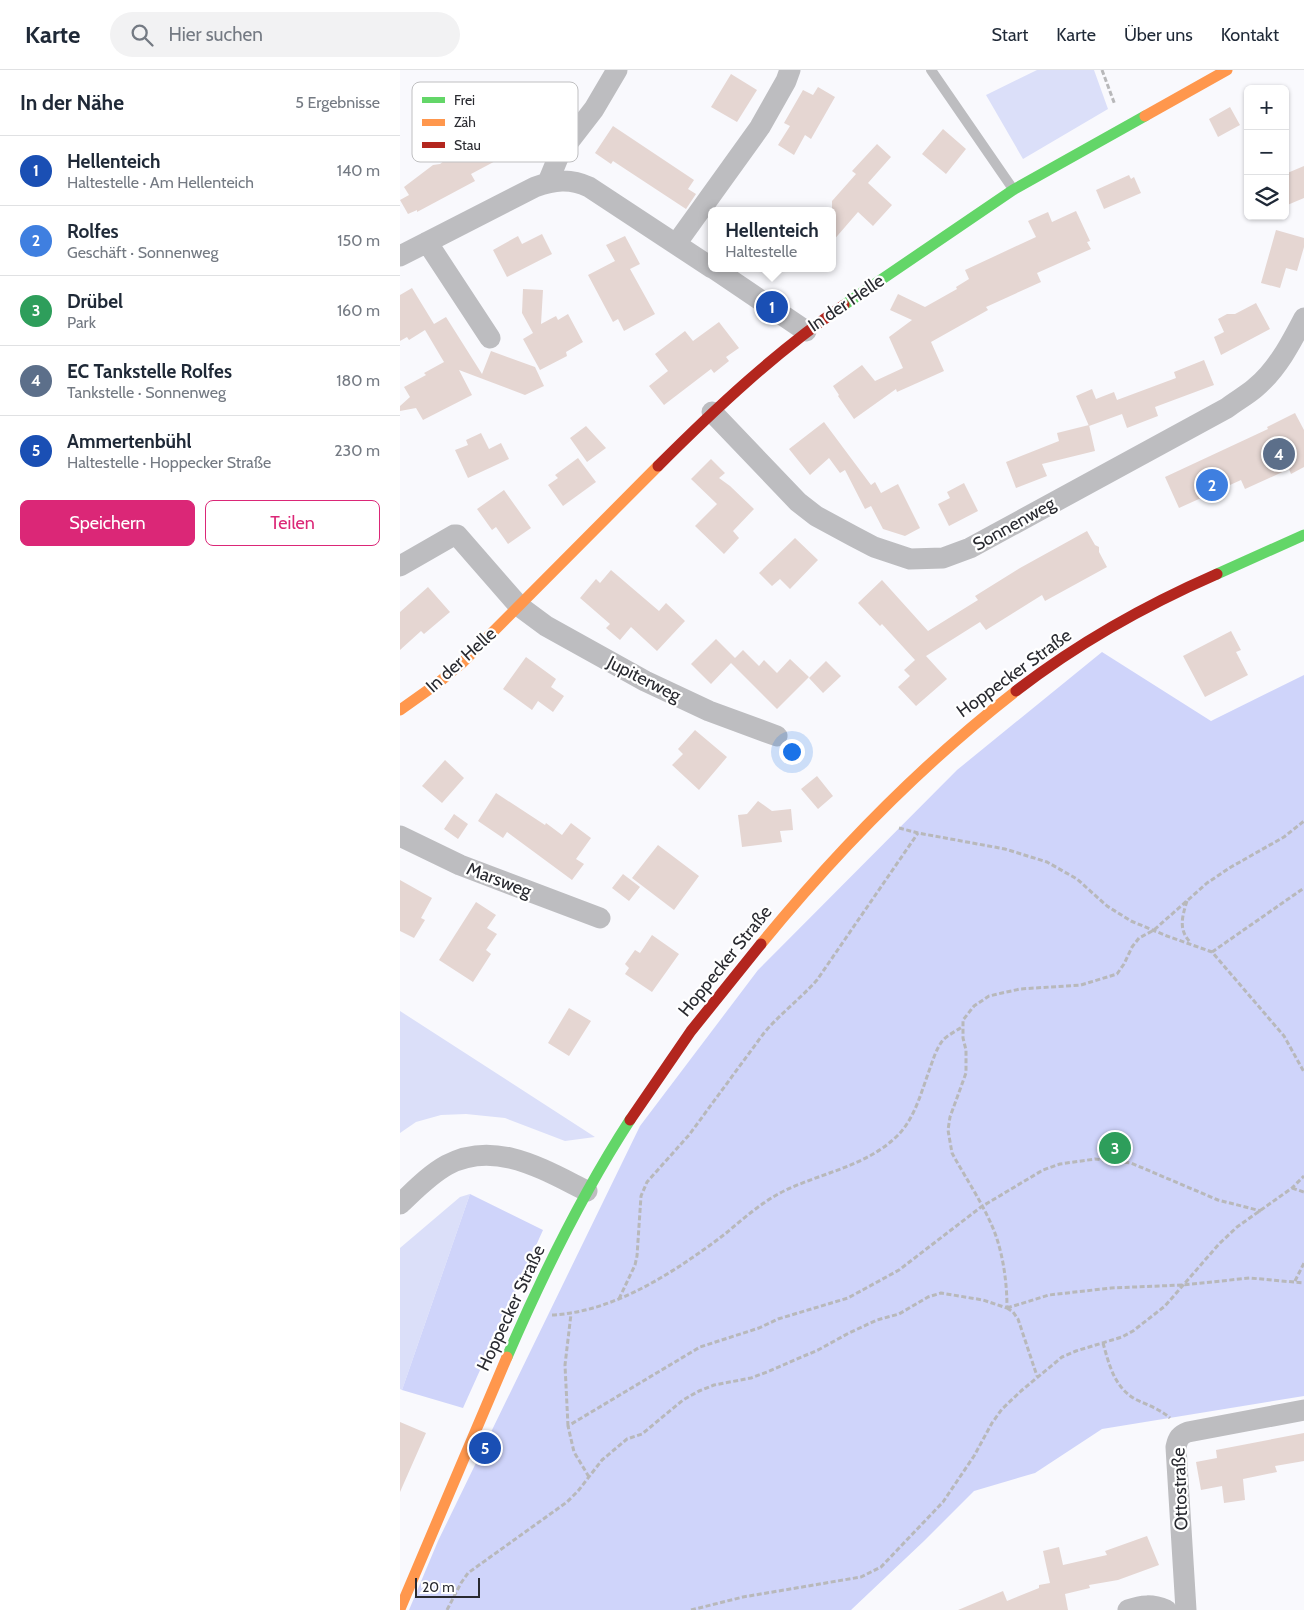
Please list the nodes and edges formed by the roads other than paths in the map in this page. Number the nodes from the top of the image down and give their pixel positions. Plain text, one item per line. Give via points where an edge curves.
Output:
1 (618, 70) edge
2 (790, 70) edge
3 (932, 70) edge
4 (1227, 70) edge
5 (578, 130) edge
6 (556, 162) edge
7 (548, 182) junction
8 (1013, 190) junction
9 (427, 242) junction
10 (676, 244) junction
11 (400, 256) edge
12 (708, 265) edge
13 (718, 272) edge
14 (1304, 318) edge
15 (806, 331) junction
16 (490, 338) dead end
17 (712, 412) junction
18 (1304, 535) edge
19 (400, 566) edge
20 (519, 606) junction
21 (400, 710) edge
22 (778, 736) dead end
23 (400, 836) edge
24 (600, 918) dead end
25 (587, 1191) junction
26 (400, 1204) edge
27 (1304, 1410) edge
28 (400, 1609) edge
29 (1128, 1610) edge
30 (1166, 1610) edge
31 (1186, 1610) edge

1 - 5 street
2 - 10 street via 756,133
3 - 8 lane
4 - 8 street, In der Helle
6 - 7 street
7 - 9 street
7 - 10 street via 566,180 582,184
8 - 15 street, In der Helle
9 - 11 street
9 - 16 street
10 - 12 street
13 - 15 street
14 - 17 street, Sonnenweg via 1269,374 1245,396 970,548 943,558 910,559 886,552 816,516 798,502
15 - 17 street, In der Helle
17 - 20 street, In der Helle
18 - 25 street, Hoppecker Straße via 1105,630 1070,652 941,750 872,818 775,926 698,1020 628,1119
19 - 20 street via 457,535
20 - 21 street, In der Helle via 438,683
20 - 22 street, Jupiterweg via 546,626 645,681 709,712
23 - 24 street, Marsweg via 460,865
25 - 26 street via 517,1159 484,1155 447,1165 424,1180
25 - 28 street, Hoppecker Straße via 526,1313
27 - 31 street, Ottostraße via 1188,1432 1178,1439
29 - 30 street via 1143,1605

